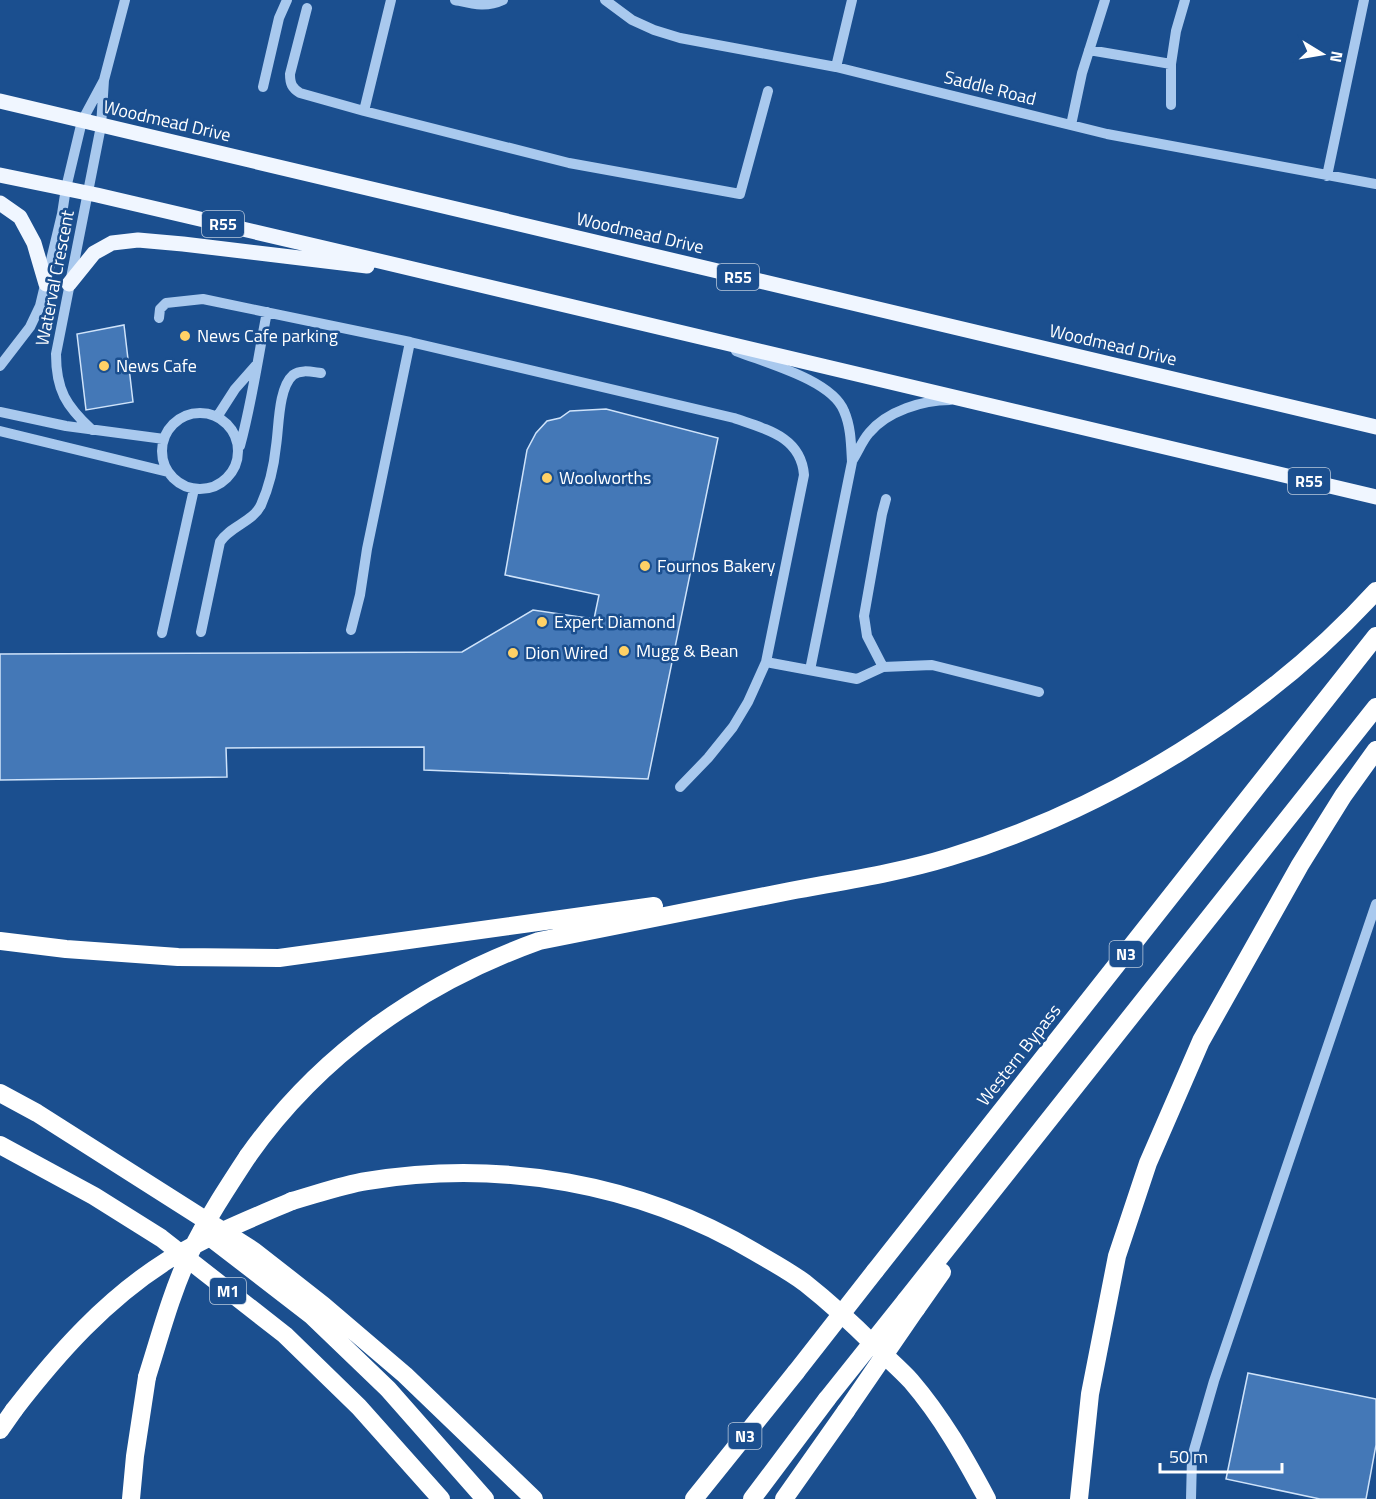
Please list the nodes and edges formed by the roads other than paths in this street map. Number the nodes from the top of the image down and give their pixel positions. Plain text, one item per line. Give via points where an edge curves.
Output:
1 (125, 0) edge
2 (287, 0) edge
3 (391, 0) edge
4 (455, 0) edge
5 (503, 0) edge
6 (605, 0) edge
7 (852, 0) edge
8 (1105, 0) edge
9 (1185, 0) edge
10 (1364, 0) edge
11 (307, 8) dead end
12 (1089, 50) junction
13 (1171, 64) junction
14 (836, 67) junction
15 (104, 80) junction
16 (263, 87) dead end
17 (768, 92) dead end
18 (0, 101) edge
19 (1171, 105) dead end
20 (364, 111) junction
21 (82, 121) junction
22 (1071, 124) junction
23 (101, 126) junction
24 (0, 175) edge
25 (1326, 176) junction
26 (1376, 184) edge
27 (66, 188) junction
28 (88, 193) junction
29 (0, 203) edge
30 (432, 274) junction
31 (46, 284) junction
32 (69, 284) junction
33 (267, 312) junction
34 (159, 318) dead end
35 (702, 338) junction
36 (410, 342) junction
37 (14, 346) junction
38 (0, 357) edge
39 (257, 363) junction
40 (0, 366) edge
41 (321, 373) dead end
42 (969, 399) junction
43 (0, 412) edge
44 (217, 417) junction
45 (1376, 427) edge
46 (92, 430) junction
47 (0, 431) edge
48 (12, 434) junction
49 (164, 439) junction
50 (239, 450) junction
51 (852, 462) junction
52 (168, 472) junction
53 (194, 489) junction
54 (1376, 497) edge
55 (886, 500) dead end
56 (1376, 591) edge
57 (351, 630) dead end
58 (201, 632) dead end
59 (162, 633) dead end
60 (1376, 636) edge
61 (766, 662) junction
62 (884, 667) junction
63 (810, 670) junction
64 (1039, 692) dead end
65 (1376, 707) edge
66 (1376, 750) edge
67 (680, 786) dead end
68 (881, 874) junction
69 (1376, 904) edge
70 (0, 941) edge
71 (0, 1093) edge
72 (88, 1144) junction
73 (0, 1145) edge
74 (911, 1305) junction
75 (0, 1430) edge
76 (423, 1478) junction
77 (130, 1499) edge
78 (434, 1499) edge
79 (441, 1499) edge
80 (485, 1499) edge
81 (534, 1499) edge
82 (694, 1499) edge
83 (752, 1499) edge
84 (784, 1499) edge
85 (987, 1499) edge
86 (1079, 1499) edge
87 (1191, 1499) edge

1 - 15 street
2 - 16 street
3 - 20 street
4 - 5 street via 488,5
6 - 14 street, Saddle Road via 632,20 680,38
7 - 14 street
8 - 12 street
9 - 13 street
10 - 25 street
11 - 20 street via 290,74 293,88
12 - 13 street
12 - 22 street
13 - 19 street
14 - 22 street, Saddle Road
15 - 21 street, Waterval Crescent
15 - 23 street, Waterval Crescent
17 - 20 street via 740,194 569,163
18 - 21 main road, Woodmead Drive / R55
21 - 23 main road, Woodmead Drive / R55
21 - 27 street, Waterval Crescent
22 - 25 street, Saddle Road
23 - 28 street, Waterval Crescent
23 - 45 main road, Woodmead Drive / R55
24 - 27 main road, R55
25 - 26 street, Saddle Road
27 - 28 main road, R55
27 - 31 street, Waterval Crescent
28 - 30 main road, R55
28 - 32 street, Waterval Crescent
29 - 31 main road via 20,217 34,243
30 - 32 main road via 138,240 112,243 94,254
30 - 35 main road, R55
31 - 37 street, Waterval Crescent via 30,327
32 - 46 street, Waterval Crescent via 56,372 66,401
33 - 34 street via 203,299 166,303
33 - 36 street
33 - 39 street
35 - 42 main road, R55
35 - 51 street via 817,383 834,394 844,409
36 - 57 street
36 - 61 street via 734,418 790,443 803,463 804,475
37 - 38 street, Waterval Crescent
37 - 40 street, Waterval Crescent
39 - 44 street
39 - 50 street
41 - 58 street via 298,372 288,382 280,407 268,487 256,512 220,542
42 - 51 street via 937,400 907,408 877,424
42 - 54 main road, R55
43 - 46 street
43 - 48 street
44 - 49 street via 192,414 175,423
44 - 50 street via 232,430
46 - 49 street
47 - 48 street
48 - 52 street
49 - 52 street via 162,450
50 - 53 street via 226,480 206,489
51 - 63 street
52 - 53 street
53 - 59 street
55 - 62 street via 864,616 867,636
56 - 68 highway via 1324,643 1267,691 1205,736 1119,788 1009,837 949,858
60 - 82 highway, Western Bypass / N3, bridge
61 - 63 street
61 - 67 street via 733,727
62 - 63 street via 857,679
62 - 64 street via 932,665
65 - 74 highway, N3 via 1044,1125
66 - 86 highway via 1300,865 1201,1041 1148,1163 1117,1256 1090,1394
68 - 70 highway via 279,958 178,957
68 - 77 highway, bridge via 539,940 481,964 406,1004 357,1040 268,1127 215,1206 189,1256 169,1304 147,1377
69 - 87 street via 1215,1381 1192,1457
71 - 72 highway, M1
72 - 80 highway, M1 via 312,1315 388,1389
72 - 81 highway via 254,1251 323,1305 405,1375
73 - 76 highway, M1 via 161,1238 285,1335 359,1407
74 - 83 highway, N3, bridge via 827,1399
74 - 84 highway, bridge via 846,1410
75 - 85 highway, bridge via 43,1372 103,1309 168,1260 226,1229 292,1201 366,1181 435,1173 502,1174 576,1183 707,1226 804,1283 911,1381 961,1451
76 - 78 highway
76 - 79 highway, M1

